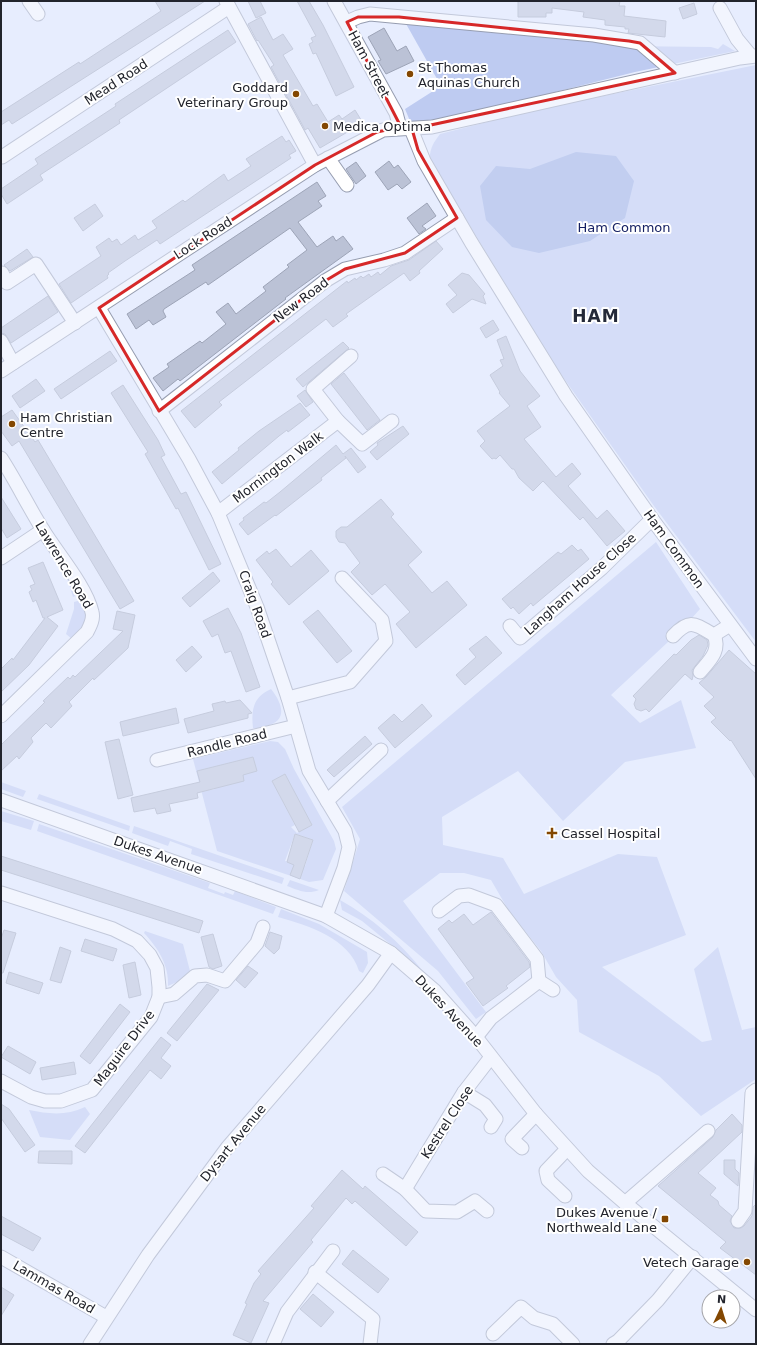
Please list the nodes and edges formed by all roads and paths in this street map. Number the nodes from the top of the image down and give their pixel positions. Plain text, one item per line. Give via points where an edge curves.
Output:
1 (29, 1) edge
2 (334, 1) edge
3 (228, 4) edge
4 (720, 8) dead end
5 (38, 14) dead end
6 (347, 22) junction
7 (753, 56) edge
8 (675, 73) junction
9 (405, 128) junction
10 (2, 157) dead end
11 (328, 158) junction
12 (315, 165) junction
13 (347, 185) dead end
14 (458, 218) junction
15 (2, 273) edge
16 (99, 308) junction
17 (75, 324) junction
18 (1, 341) edge
19 (351, 356) dead end
20 (13, 363) junction
21 (1, 371) edge
22 (159, 411) junction
23 (338, 421) junction
24 (392, 421) dead end
25 (1, 458) edge
26 (218, 513) junction
27 (652, 519) junction
28 (43, 530) junction
29 (1, 558) edge
30 (342, 578) dead end
31 (730, 625) junction
32 (510, 626) dead end
33 (673, 636) dead end
34 (714, 636) junction
35 (756, 659) edge
36 (700, 672) dead end
37 (288, 698) junction
38 (1, 716) edge
39 (296, 726) junction
40 (382, 750) dead end
41 (157, 760) dead end
42 (1, 800) edge
43 (327, 801) junction
44 (1, 893) edge
45 (439, 911) dead end
46 (326, 916) junction
47 (263, 926) dead end
48 (391, 953) junction
49 (539, 980) junction
50 (553, 990) dead end
51 (159, 997) junction
52 (476, 1037) junction
53 (491, 1057) junction
54 (1, 1080) edge
55 (756, 1090) edge
56 (464, 1092) junction
57 (536, 1114) junction
58 (491, 1127) dead end
59 (708, 1131) dead end
60 (522, 1148) dead end
61 (567, 1149) junction
62 (383, 1174) dead end
63 (405, 1189) junction
64 (565, 1196) dead end
65 (625, 1203) junction
66 (487, 1211) dead end
67 (738, 1220) dead end
68 (333, 1251) dead end
69 (1, 1257) edge
70 (692, 1257) junction
71 (315, 1272) junction
72 (756, 1310) edge
73 (106, 1317) junction
74 (493, 1334) dead end
75 (617, 1343) edge
76 (90, 1344) edge
77 (273, 1344) edge
78 (370, 1344) edge
79 (573, 1344) edge

1 - 5 street
2 - 6 street, Ham Street
3 - 10 street, Mead Road
3 - 12 street
4 - 7 street via 737,39
6 - 8 street via 358,16 370,14 645,42
6 - 9 street, Ham Street
7 - 8 street
8 - 9 street via 432,127
9 - 11 street, Lock Road via 377,132
9 - 14 street, Ham Common
11 - 12 street, Lock Road
11 - 13 street
12 - 16 street, Lock Road
14 - 22 street, New Road via 405,253 345,269 325,281
14 - 27 street, Ham Common via 566,396
15 - 17 street via 7,283 36,264
16 - 17 street, Lock Road
16 - 22 street, Craig Road
17 - 20 street, Lock Road
18 - 20 street
19 - 23 street via 313,389
20 - 21 street, Lock Road
22 - 26 street, Craig Road
23 - 24 street via 362,444
23 - 26 street, Mornington Walk
25 - 28 street, Lawrence Road
26 - 37 street, Craig Road via 257,607
27 - 31 street, Ham Common
27 - 32 street, Langham House Close via 602,568 520,638
28 - 29 street
28 - 38 street, Lawrence Road via 88,601 92,613 91,623 87,632
30 - 37 street via 382,620 386,641 350,682
31 - 34 street
31 - 35 street, Ham Common
33 - 34 street via 689,624 701,627
34 - 36 street via 716,652
37 - 39 street, Craig Road
39 - 41 street, Randle Road
39 - 43 street, Craig Road via 309,771
40 - 43 street
42 - 46 street, Dukes Avenue
43 - 46 street, Craig Road via 345,831 349,847
44 - 51 street, Maguire Drive via 113,929 137,941 158,968
45 - 49 street via 459,896 469,895 496,905 537,959
46 - 48 street, Dukes Avenue
47 - 51 street via 258,943 225,981 207,975 195,976 174,994
48 - 52 street, Dukes Avenue via 435,991
48 - 73 street, Dysart Avenue via 368,985 226,1148
49 - 50 street
49 - 52 street via 491,1018
51 - 54 street, Maguire Drive via 151,1017 92,1090 61,1101 45,1101 31,1097
52 - 53 street, Dukes Avenue
53 - 56 street, Kestrel Close
53 - 57 street, Dukes Avenue
55 - 67 street via 752,1093 745,1210
56 - 58 street via 485,1105 496,1119
56 - 63 street, Kestrel Close
57 - 60 street via 512,1139
57 - 61 street, Dukes Avenue
59 - 65 street
61 - 64 street via 546,1171 548,1180
61 - 65 street, Dukes Avenue
62 - 63 street
63 - 66 street via 426,1211 457,1212 475,1201
65 - 70 street, Dukes Avenue
68 - 71 street
69 - 73 street, Lammas Road
70 - 72 street, Dukes Avenue
70 - 75 street via 658,1300
71 - 77 street via 287,1312
71 - 78 street via 374,1319
73 - 76 street, Dysart Avenue
74 - 79 street via 521,1307 534,1318 554,1324

